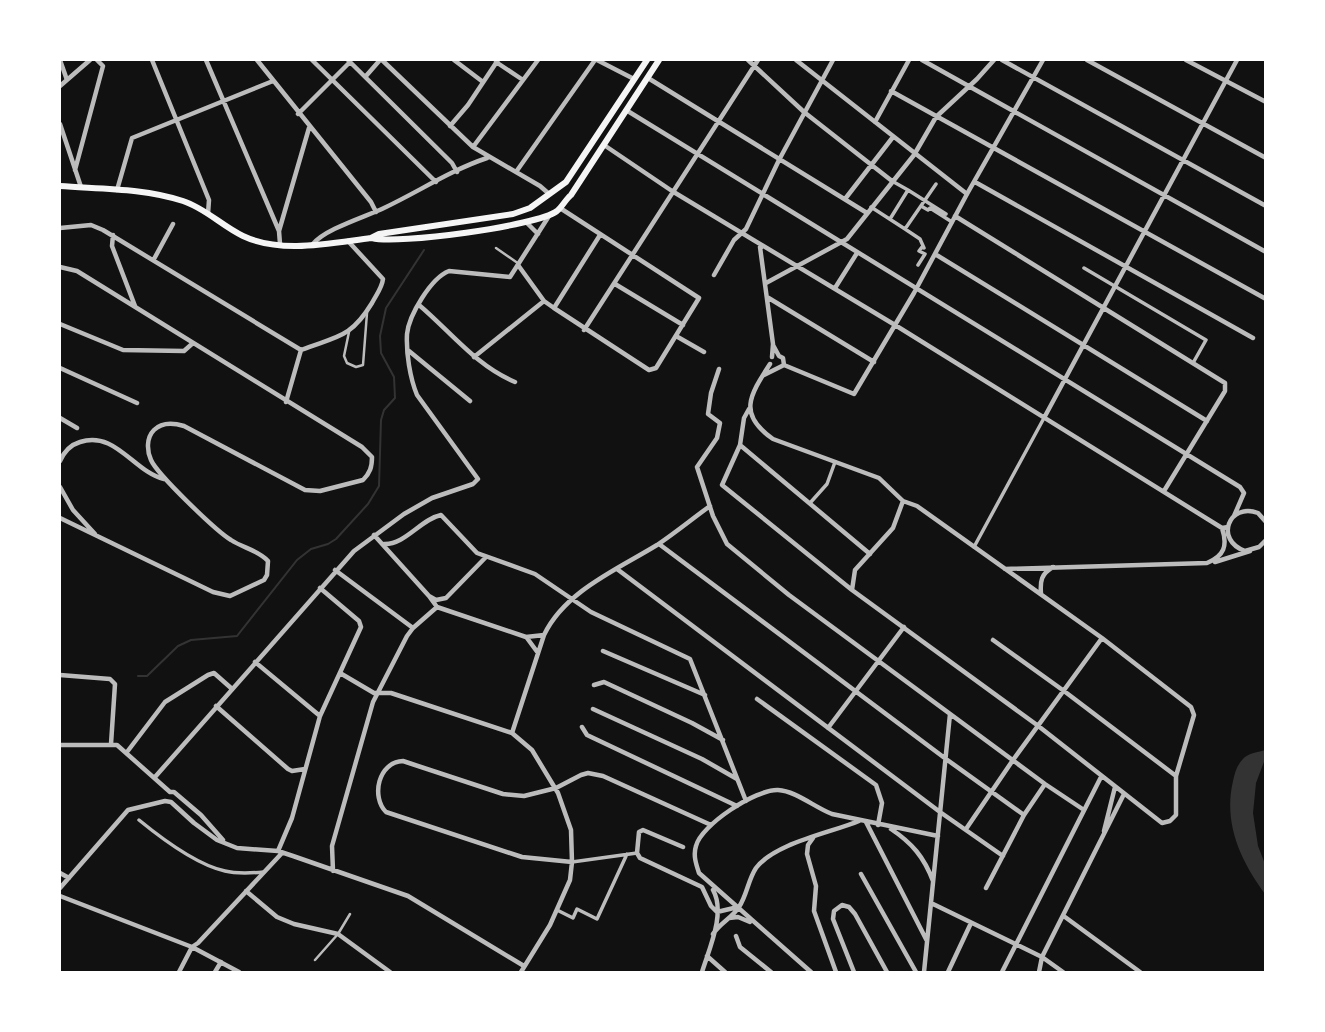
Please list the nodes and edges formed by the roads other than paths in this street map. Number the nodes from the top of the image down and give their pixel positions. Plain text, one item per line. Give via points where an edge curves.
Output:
1 (60, 60) edge
2 (90, 60) edge
3 (97, 60) edge
4 (152, 60) edge
5 (206, 60) edge
6 (257, 60) edge
7 (312, 60) edge
8 (381, 60) edge
9 (454, 60) edge
10 (538, 60) edge
11 (596, 60) edge
12 (647, 60) edge
13 (659, 60) edge
14 (748, 60) edge
15 (758, 60) edge
16 (796, 60) edge
17 (832, 60) edge
18 (909, 60) edge
19 (922, 60) edge
20 (994, 60) edge
21 (1002, 60) edge
22 (1043, 60) edge
23 (1087, 60) edge
24 (1186, 60) edge
25 (1237, 60) edge
26 (349, 61) edge
27 (497, 61) edge
28 (754, 65) junction
29 (366, 76) junction
30 (1034, 76) junction
31 (648, 78) junction
32 (332, 79) junction
33 (634, 79) junction
34 (67, 80) junction
35 (523, 80) junction
36 (821, 80) junction
37 (273, 81) junction
38 (1225, 81) junction
39 (483, 82) junction
40 (60, 86) edge
41 (969, 87) junction
42 (891, 91) junction
43 (224, 102) junction
44 (1265, 102) edge
45 (626, 110) junction
46 (804, 112) junction
47 (1015, 112) junction
48 (298, 114) junction
49 (936, 117) junction
50 (178, 121) junction
51 (717, 122) junction
52 (875, 122) junction
53 (1203, 123) junction
54 (60, 124) edge
55 (309, 127) junction
56 (450, 127) junction
57 (893, 137) junction
58 (604, 145) junction
59 (993, 147) junction
60 (473, 148) junction
61 (696, 155) junction
62 (914, 155) junction
63 (487, 158) junction
64 (1265, 158) edge
65 (779, 160) junction
66 (1183, 160) junction
67 (872, 164) junction
68 (75, 170) junction
69 (457, 172) junction
70 (516, 172) junction
71 (892, 181) junction
72 (436, 182) junction
73 (975, 182) junction
74 (936, 184) dead end
75 (60, 186) edge
76 (81, 188) junction
77 (908, 190) junction
78 (117, 191) junction
79 (673, 191) junction
80 (550, 193) junction
81 (763, 194) junction
82 (967, 194) junction
83 (1163, 196) junction
84 (845, 199) junction
85 (542, 200) junction
86 (925, 201) junction
87 (1265, 205) edge
88 (561, 206) junction
89 (921, 206) junction
90 (871, 207) junction
91 (376, 212) junction
92 (551, 212) junction
93 (867, 213) junction
94 (208, 214) junction
95 (946, 214) dead end
96 (889, 219) junction
97 (953, 219) junction
98 (526, 222) junction
99 (173, 224) dead end
100 (60, 228) edge
101 (905, 229) junction
102 (279, 231) junction
103 (1144, 232) junction
104 (742, 233) junction
105 (538, 234) junction
106 (113, 235) junction
107 (343, 235) junction
108 (600, 235) junction
109 (371, 238) junction
110 (363, 239) junction
111 (840, 243) junction
112 (283, 244) junction
113 (313, 244) junction
114 (760, 246) junction
115 (496, 248) dead end
116 (1265, 252) edge
117 (360, 253) junction
118 (857, 253) junction
119 (935, 254) junction
120 (632, 256) junction
121 (153, 259) junction
122 (519, 265) junction
123 (797, 265) junction
124 (918, 265) dead end
125 (60, 267) edge
126 (1125, 267) junction
127 (1084, 268) dead end
128 (714, 275) dead end
129 (766, 283) junction
130 (615, 284) junction
131 (1115, 287) junction
132 (835, 288) junction
133 (915, 288) junction
134 (768, 297) junction
135 (1265, 299) edge
136 (544, 301) junction
137 (419, 305) junction
138 (135, 306) junction
139 (554, 308) junction
140 (1103, 308) junction
141 (368, 310) junction
142 (60, 324) edge
143 (683, 325) junction
144 (895, 325) junction
145 (584, 330) junction
146 (349, 332) junction
147 (676, 336) junction
148 (1253, 338) dead end
149 (193, 343) junction
150 (773, 344) junction
151 (1083, 345) junction
152 (301, 350) junction
153 (409, 351) junction
154 (704, 352) dead end
155 (779, 355) junction
156 (474, 357) junction
157 (772, 357) junction
158 (874, 362) junction
159 (1193, 363) junction
160 (784, 365) junction
161 (772, 367) junction
162 (60, 368) edge
163 (719, 369) dead end
164 (1065, 380) junction
165 (515, 382) dead end
166 (470, 401) dead end
167 (286, 402) junction
168 (136, 403) dead end
169 (749, 409) junction
170 (60, 418) edge
171 (1044, 418) junction
172 (1207, 421) junction
173 (77, 428) dead end
174 (740, 445) junction
175 (1186, 454) junction
176 (60, 461) edge
177 (835, 462) junction
178 (165, 479) junction
179 (60, 487) edge
180 (1163, 492) junction
181 (903, 501) junction
182 (810, 503) junction
183 (710, 506) junction
184 (1234, 516) junction
185 (60, 518) edge
186 (1265, 522) edge
187 (1225, 528) junction
188 (374, 535) junction
189 (97, 537) junction
190 (1265, 540) edge
191 (397, 541) junction
192 (384, 544) junction
193 (659, 544) junction
194 (974, 547) junction
195 (1251, 551) junction
196 (870, 554) junction
197 (395, 556) junction
198 (486, 557) junction
199 (1208, 563) junction
200 (1054, 567) junction
201 (617, 569) junction
202 (1004, 569) junction
203 (335, 570) junction
204 (320, 588) junction
205 (852, 590) junction
206 (1041, 595) junction
207 (429, 596) junction
208 (446, 598) junction
209 (572, 601) junction
210 (437, 607) junction
211 (453, 612) junction
212 (904, 627) junction
213 (413, 628) junction
214 (544, 635) junction
215 (527, 637) junction
216 (1102, 638) junction
217 (993, 640) dead end
218 (603, 651) dead end
219 (538, 653) junction
220 (879, 660) junction
221 (255, 662) junction
222 (340, 673) junction
223 (60, 675) edge
224 (385, 680) junction
225 (594, 685) dead end
226 (231, 688) junction
227 (855, 691) junction
228 (1064, 691) junction
229 (377, 694) junction
230 (393, 694) junction
231 (706, 695) junction
232 (757, 699) dead end
233 (216, 706) junction
234 (593, 709) dead end
235 (951, 713) junction
236 (320, 716) junction
237 (1037, 725) junction
238 (582, 727) dead end
239 (828, 728) junction
240 (512, 733) junction
241 (723, 740) junction
242 (111, 744) junction
243 (60, 745) edge
244 (127, 752) junction
245 (946, 760) junction
246 (1013, 760) junction
247 (305, 769) junction
248 (1176, 776) junction
249 (155, 777) junction
250 (1101, 777) junction
251 (738, 779) junction
252 (1045, 784) junction
253 (1115, 787) junction
254 (556, 788) junction
255 (170, 792) junction
256 (990, 792) junction
257 (1124, 794) junction
258 (166, 801) junction
259 (746, 801) junction
260 (737, 806) junction
261 (192, 809) junction
262 (1084, 810) junction
263 (940, 812) junction
264 (1024, 815) junction
265 (187, 816) junction
266 (203, 819) junction
267 (139, 820) dead end
268 (859, 821) junction
269 (866, 822) junction
270 (197, 825) junction
271 (711, 825) junction
272 (878, 825) junction
273 (887, 827) junction
274 (966, 829) junction
275 (907, 831) junction
276 (938, 836) junction
277 (813, 838) junction
278 (905, 838) junction
279 (1102, 839) junction
280 (223, 841) junction
281 (682, 847) dead end
282 (280, 852) junction
283 (627, 853) junction
284 (637, 853) junction
285 (1003, 856) junction
286 (923, 859) junction
287 (572, 862) junction
288 (935, 863) junction
289 (333, 871) junction
290 (264, 872) junction
291 (60, 873) edge
292 (861, 874) dead end
293 (69, 878) junction
294 (934, 882) junction
295 (711, 886) junction
296 (60, 888) edge
297 (986, 888) dead end
298 (246, 891) junction
299 (60, 896) edge
300 (728, 900) junction
301 (931, 903) junction
302 (739, 907) junction
303 (726, 909) junction
304 (557, 910) junction
305 (718, 912) junction
306 (350, 914) dead end
307 (1065, 916) junction
308 (727, 918) junction
309 (971, 923) junction
310 (757, 926) junction
311 (338, 934) junction
312 (713, 934) junction
313 (736, 936) dead end
314 (927, 942) junction
315 (1016, 946) junction
316 (192, 947) junction
317 (707, 957) junction
318 (1042, 957) junction
319 (315, 960) dead end
320 (220, 962) junction
321 (524, 966) junction
322 (179, 972) edge
323 (215, 972) edge
324 (239, 972) edge
325 (390, 972) edge
326 (521, 972) edge
327 (702, 972) edge
328 (725, 972) edge
329 (771, 972) edge
330 (811, 972) edge
331 (836, 972) edge
332 (854, 972) edge
333 (887, 972) edge
334 (916, 972) edge
335 (924, 972) edge
336 (948, 972) edge
337 (1002, 972) edge
338 (1039, 972) edge
339 (1063, 972) edge
340 (1140, 972) edge

1 - 34 street
2 - 34 street
3 - 68 street via 103,66
4 - 50 street
5 - 43 street
6 - 37 street
7 - 32 street
8 - 29 street
8 - 56 street
9 - 39 street
10 - 35 street
11 - 33 street
11 - 70 street
12 - 33 main road
13 - 31 main road
14 - 28 street
15 - 28 street
16 - 36 street
17 - 36 street
18 - 42 street
19 - 41 street
20 - 41 street
21 - 30 street
22 - 30 street
23 - 53 street
24 - 38 street
25 - 38 street
26 - 29 street
26 - 32 street
27 - 35 street
27 - 39 street
28 - 46 street
28 - 51 street
29 - 69 street
30 - 47 street
30 - 66 street
31 - 45 main road
31 - 51 street
32 - 48 street
32 - 72 street
33 - 80 main road via 566,182
34 - 40 street
35 - 60 street
36 - 46 street
36 - 52 street
37 - 43 street
37 - 48 street
38 - 44 street
38 - 53 street
39 - 56 street
41 - 47 street
41 - 49 street
42 - 49 street
42 - 52 street
43 - 50 street
43 - 102 street
45 - 58 main road
45 - 61 street
46 - 65 street
46 - 67 street
47 - 59 street
47 - 83 street
48 - 55 street
49 - 59 street
49 - 62 street
50 - 78 street via 132,138
50 - 94 street via 209,200
51 - 61 street
51 - 65 street
52 - 57 street
53 - 64 street
53 - 66 street
54 - 68 street
55 - 91 street
55 - 102 street
56 - 60 street
57 - 62 street
57 - 67 street
58 - 79 street
58 - 88 main road
59 - 73 street
59 - 103 street
60 - 63 street
61 - 79 street
61 - 81 street
62 - 71 street
62 - 82 street
63 - 69 street
63 - 70 street
65 - 81 street
65 - 84 street
66 - 83 street
66 - 87 street
67 - 71 street
67 - 84 street
68 - 76 street
69 - 72 street
70 - 80 street
71 - 77 street
71 - 90 street
72 - 91 street
73 - 82 street
73 - 126 street
74 - 86 street
75 - 76 main road
76 - 78 main road
77 - 86 street
77 - 96 street
78 - 94 main road via 175,199
79 - 104 street
79 - 120 street
80 - 85 main road
80 - 88 main road via 561,198
81 - 104 street
81 - 111 street
82 - 97 street
83 - 103 street
83 - 116 street
84 - 93 street
85 - 92 main road via 544,209
85 - 109 main road via 523,212
86 - 89 street
86 - 95 street
88 - 92 main road
88 - 108 street
89 - 97 street
89 - 101 street
90 - 93 street
90 - 96 street
91 - 107 street
92 - 98 main road
92 - 105 street
93 - 111 street
94 - 112 main road via 243,236
96 - 101 street
97 - 119 street
97 - 140 street
98 - 105 street
98 - 109 main road via 394,241
99 - 121 street
100 - 106 street via 91,225
101 - 124 street via 920,239 923,247 919,251 925,254
102 - 112 street
103 - 126 street
103 - 135 street
104 - 114 street
104 - 128 street
105 - 122 street
106 - 121 street
106 - 138 street via 112,246
107 - 110 main road
107 - 113 main road
107 - 113 street via 318,238
107 - 117 street
108 - 120 street
108 - 139 street
109 - 110 main road
110 - 117 street
111 - 118 street
111 - 123 street
112 - 113 main road
114 - 123 street
114 - 129 street
115 - 122 lane
117 - 141 street via 383,279
118 - 132 street
118 - 133 street
119 - 133 street
119 - 151 street
120 - 130 street
120 - 143 street via 699,298
121 - 152 street
122 - 136 street
122 - 137 street via 510,277 449,271 428,288
123 - 129 street
123 - 132 street
125 - 138 street via 77,271
126 - 131 street
126 - 148 street
127 - 131 street
129 - 134 street
130 - 143 street
130 - 145 street
131 - 140 street
131 - 159 street via 1206,340
132 - 144 street
133 - 144 street
133 - 164 street
134 - 150 street
134 - 158 street
136 - 139 street
136 - 156 street
137 - 153 street via 409,325
137 - 156 street
138 - 149 street
139 - 145 street
140 - 151 street
140 - 159 street
141 - 146 street
141 - 146 lane via 363,365 347,363 344,356
142 - 149 street via 123,350 184,351
143 - 147 street
144 - 158 street
144 - 171 street
145 - 147 street via 653,370
146 - 152 street
147 - 154 street
149 - 167 street
150 - 155 street
150 - 157 street
151 - 164 street
151 - 172 street
152 - 167 street
153 - 166 street
153 - 188 street via 417,395 478,479 432,499
155 - 157 street
155 - 160 street
156 - 165 street
157 - 161 street
158 - 160 street via 854,394
159 - 172 street via 1226,383
160 - 161 street
161 - 169 street via 755,386
162 - 168 street
163 - 183 street via 708,414 720,423 720,430 697,467
164 - 171 street
164 - 175 street
167 - 178 street via 362,447 372,457 368,475 320,491 305,490 175,423 154,430 147,450
169 - 174 street
169 - 177 street via 758,429 773,439
170 - 173 street
171 - 180 street
171 - 194 street
172 - 175 street
174 - 182 street
174 - 205 street via 722,485
175 - 180 street
175 - 184 street via 1244,492
176 - 178 street via 71,446 91,439 110,444 150,476
177 - 181 street via 879,478
177 - 182 street via 827,484
178 - 189 street via 230,540 268,561 264,580 239,594 222,596
179 - 189 street
180 - 187 street
181 - 194 street
181 - 196 street via 893,528
182 - 196 street
183 - 193 street
183 - 220 street via 727,544
184 - 186 street via 1252,511
184 - 187 street
185 - 189 street
187 - 195 street via 1234,545
187 - 199 street via 1224,551
188 - 192 street
188 - 203 street
190 - 195 street
191 - 192 street
191 - 197 street
191 - 198 street via 441,515
192 - 197 street
193 - 201 street
193 - 227 street
194 - 202 street
195 - 199 street
196 - 205 street via 855,570
197 - 207 street
198 - 208 street
198 - 209 street via 535,574
199 - 200 street
200 - 202 street
200 - 206 street via 1040,580
201 - 209 street
201 - 239 street
202 - 206 street
203 - 204 street
203 - 213 street
204 - 221 street
204 - 222 street via 361,624
205 - 212 street
206 - 216 street
207 - 208 street
207 - 210 street
208 - 211 street
209 - 214 street via 551,619
209 - 231 street via 691,659
210 - 211 street
210 - 213 street
211 - 215 street
212 - 220 street
212 - 237 street
213 - 224 street
214 - 215 street
214 - 219 street
215 - 219 street
216 - 228 street
216 - 248 street via 1191,707 1194,715
217 - 228 street
218 - 231 street
219 - 240 street
220 - 227 street
220 - 235 street
221 - 226 street
221 - 236 street
222 - 229 street
222 - 236 street
223 - 242 street via 110,679 115,684
224 - 229 street
224 - 230 street
225 - 241 street via 604,682
226 - 233 street
226 - 244 street via 214,673 208,675 165,702
227 - 239 street
227 - 245 street
228 - 237 street
228 - 248 street
229 - 230 street
229 - 289 street via 332,846
230 - 240 street
231 - 241 street
232 - 272 street via 876,785 882,803
233 - 247 street via 288,769
233 - 249 street
234 - 251 street
235 - 245 street
235 - 246 street
236 - 247 street
237 - 246 street
237 - 250 street
238 - 260 street via 587,735
239 - 263 street
240 - 254 street via 532,750
241 - 251 street
242 - 243 street
242 - 244 street
244 - 249 street
245 - 256 street
245 - 263 street
246 - 252 street
246 - 256 street
247 - 282 street
248 - 257 street via 1176,815 1170,821 1162,823
249 - 255 street
250 - 253 street
250 - 262 street
251 - 259 street
252 - 262 street
252 - 264 street
253 - 257 street
253 - 279 street
254 - 271 street via 588,773 603,776
254 - 287 street via 570,831
254 - 287 street via 524,796 503,794 396,761 381,778 377,793 386,813 508,854
255 - 258 street
255 - 261 street
256 - 264 street
256 - 274 street
257 - 279 street
258 - 265 street
258 - 293 street via 128,810
259 - 260 street
259 - 268 street via 764,791 779,790
260 - 271 street
261 - 265 street
261 - 266 street
262 - 315 street
263 - 274 street
263 - 276 street
264 - 285 street
265 - 270 street
266 - 270 street
266 - 280 street
267 - 290 street via 211,867
268 - 269 street
268 - 277 street
269 - 272 street
269 - 314 street
270 - 280 street
271 - 295 street via 695,847 699,873
272 - 273 street
273 - 275 street
273 - 278 street
274 - 285 street
275 - 276 street
275 - 278 street
276 - 288 street
277 - 302 street via 762,861
277 - 331 street via 807,854 816,887 814,911
278 - 286 street
279 - 307 street
280 - 282 street via 237,848
281 - 284 street via 643,830
282 - 289 street
282 - 290 street
283 - 284 street
283 - 287 street
283 - 304 street via 597,919 577,909 573,918
284 - 305 street via 702,887
285 - 297 street
286 - 288 street
286 - 294 street
287 - 304 street
288 - 294 street
289 - 321 street via 408,896
290 - 298 street
291 - 293 street
292 - 334 street
293 - 296 street
294 - 301 street
295 - 300 street
295 - 305 street
298 - 311 street via 277,917
298 - 316 street
299 - 316 street
300 - 302 street
300 - 303 street
301 - 309 street
301 - 314 street
302 - 303 street
302 - 308 street
302 - 310 street
303 - 305 street
304 - 321 street
305 - 312 street
306 - 311 lane
307 - 318 street
307 - 340 street
308 - 310 street via 738,917
308 - 312 street
309 - 315 street
309 - 336 street
310 - 330 street
311 - 319 lane
311 - 325 street
312 - 317 street
313 - 329 street via 740,947
314 - 335 street
315 - 318 street
315 - 337 street
316 - 320 street
316 - 322 street
317 - 327 street
317 - 328 street
318 - 338 street
318 - 339 street
320 - 323 street
320 - 324 street
321 - 326 street
332 - 333 street via 833,919 842,905 855,914

